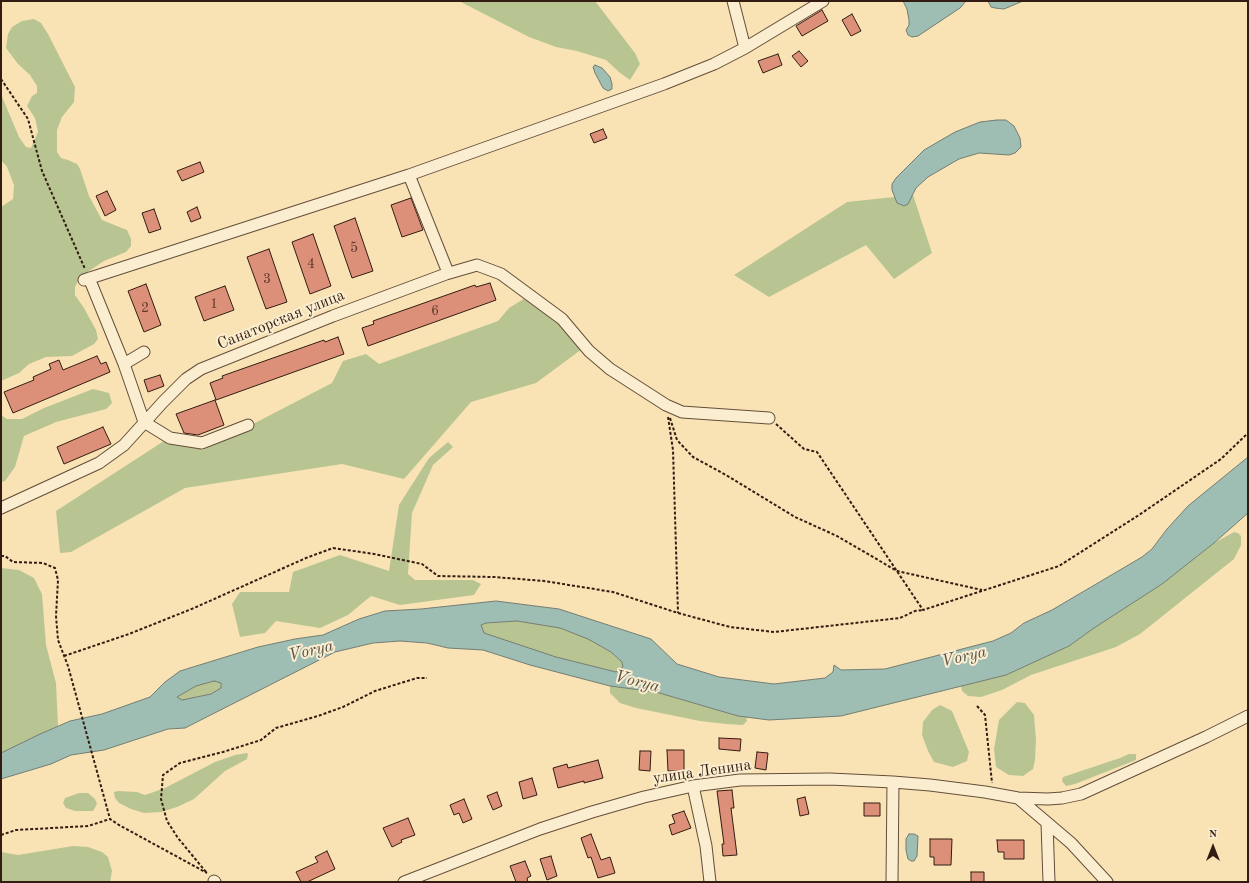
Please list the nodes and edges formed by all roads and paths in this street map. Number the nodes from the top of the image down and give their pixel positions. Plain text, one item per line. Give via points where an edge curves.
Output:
1 (733, 1) edge
2 (823, 1) edge
3 (745, 48) junction
4 (1, 79) edge
5 (409, 175) junction
6 (446, 274) junction
7 (87, 279) junction
8 (144, 352) dead end
9 (124, 364) junction
10 (666, 406) junction
11 (769, 418) joint
12 (144, 422) junction
13 (248, 425) dead end
14 (1248, 433) edge
15 (1, 508) edge
16 (1, 556) edge
17 (898, 571) junction
18 (983, 591) junction
19 (923, 610) junction
20 (678, 613) junction
21 (64, 656) junction
22 (428, 678) dead end
23 (978, 706) dead end
24 (1248, 716) edge
25 (893, 782) junction
26 (693, 786) junction
27 (993, 794) junction
28 (1018, 798) junction
29 (110, 818) junction
30 (1047, 823) junction
31 (1, 835) edge
32 (434, 877) edge
33 (212, 880) edge
34 (404, 882) edge
35 (710, 882) edge
36 (892, 882) edge
37 (1049, 882) edge
38 (1107, 882) edge

1 - 3 street
2 - 3 street
3 - 5 street via 714,64 664,84
4 - 7 path via 28,119 42,171
5 - 6 street via 447,270
5 - 7 street
6 - 10 street, Санаторская улица via 478,264 501,274 562,319 589,351 610,369
6 - 12 street, Санаторская улица via 201,369 186,379
7 - 9 street
8 - 9 street
9 - 12 street
10 - 11 street, Санаторская улица via 682,412
10 - 17 path via 677,440 692,457 795,517 837,536
10 - 20 path via 673,450
11 - 17 path via 804,449 817,452
12 - 13 street via 170,438 202,443
12 - 15 street, Санаторская улица via 124,445 99,463
14 - 18 path via 1221,459 1059,566
16 - 21 path via 13,562 43,563 55,568 58,580 58,640
17 - 18 path
17 - 19 path
18 - 19 path
19 - 20 path via 900,618 774,632 730,626
20 - 21 path via 613,592 544,581 438,576 422,564 333,548 194,608
21 - 29 path
22 - 33 path via 416,678 375,691 343,707 276,728 261,740 180,763 163,775 161,799 167,821
23 - 27 path via 985,715
24 - 28 street, улица Ленина via 1080,794 1048,799
25 - 26 street, улица Ленина via 740,780
25 - 27 street, улица Ленина
25 - 36 street
26 - 32 street, улица Ленина via 644,797 540,829
26 - 35 street via 706,846
27 - 28 street, улица Ленина
28 - 30 street
29 - 31 path via 88,826 16,830
29 - 33 path
30 - 37 street
30 - 38 street via 1071,843
32 - 34 street, улица Ленина

